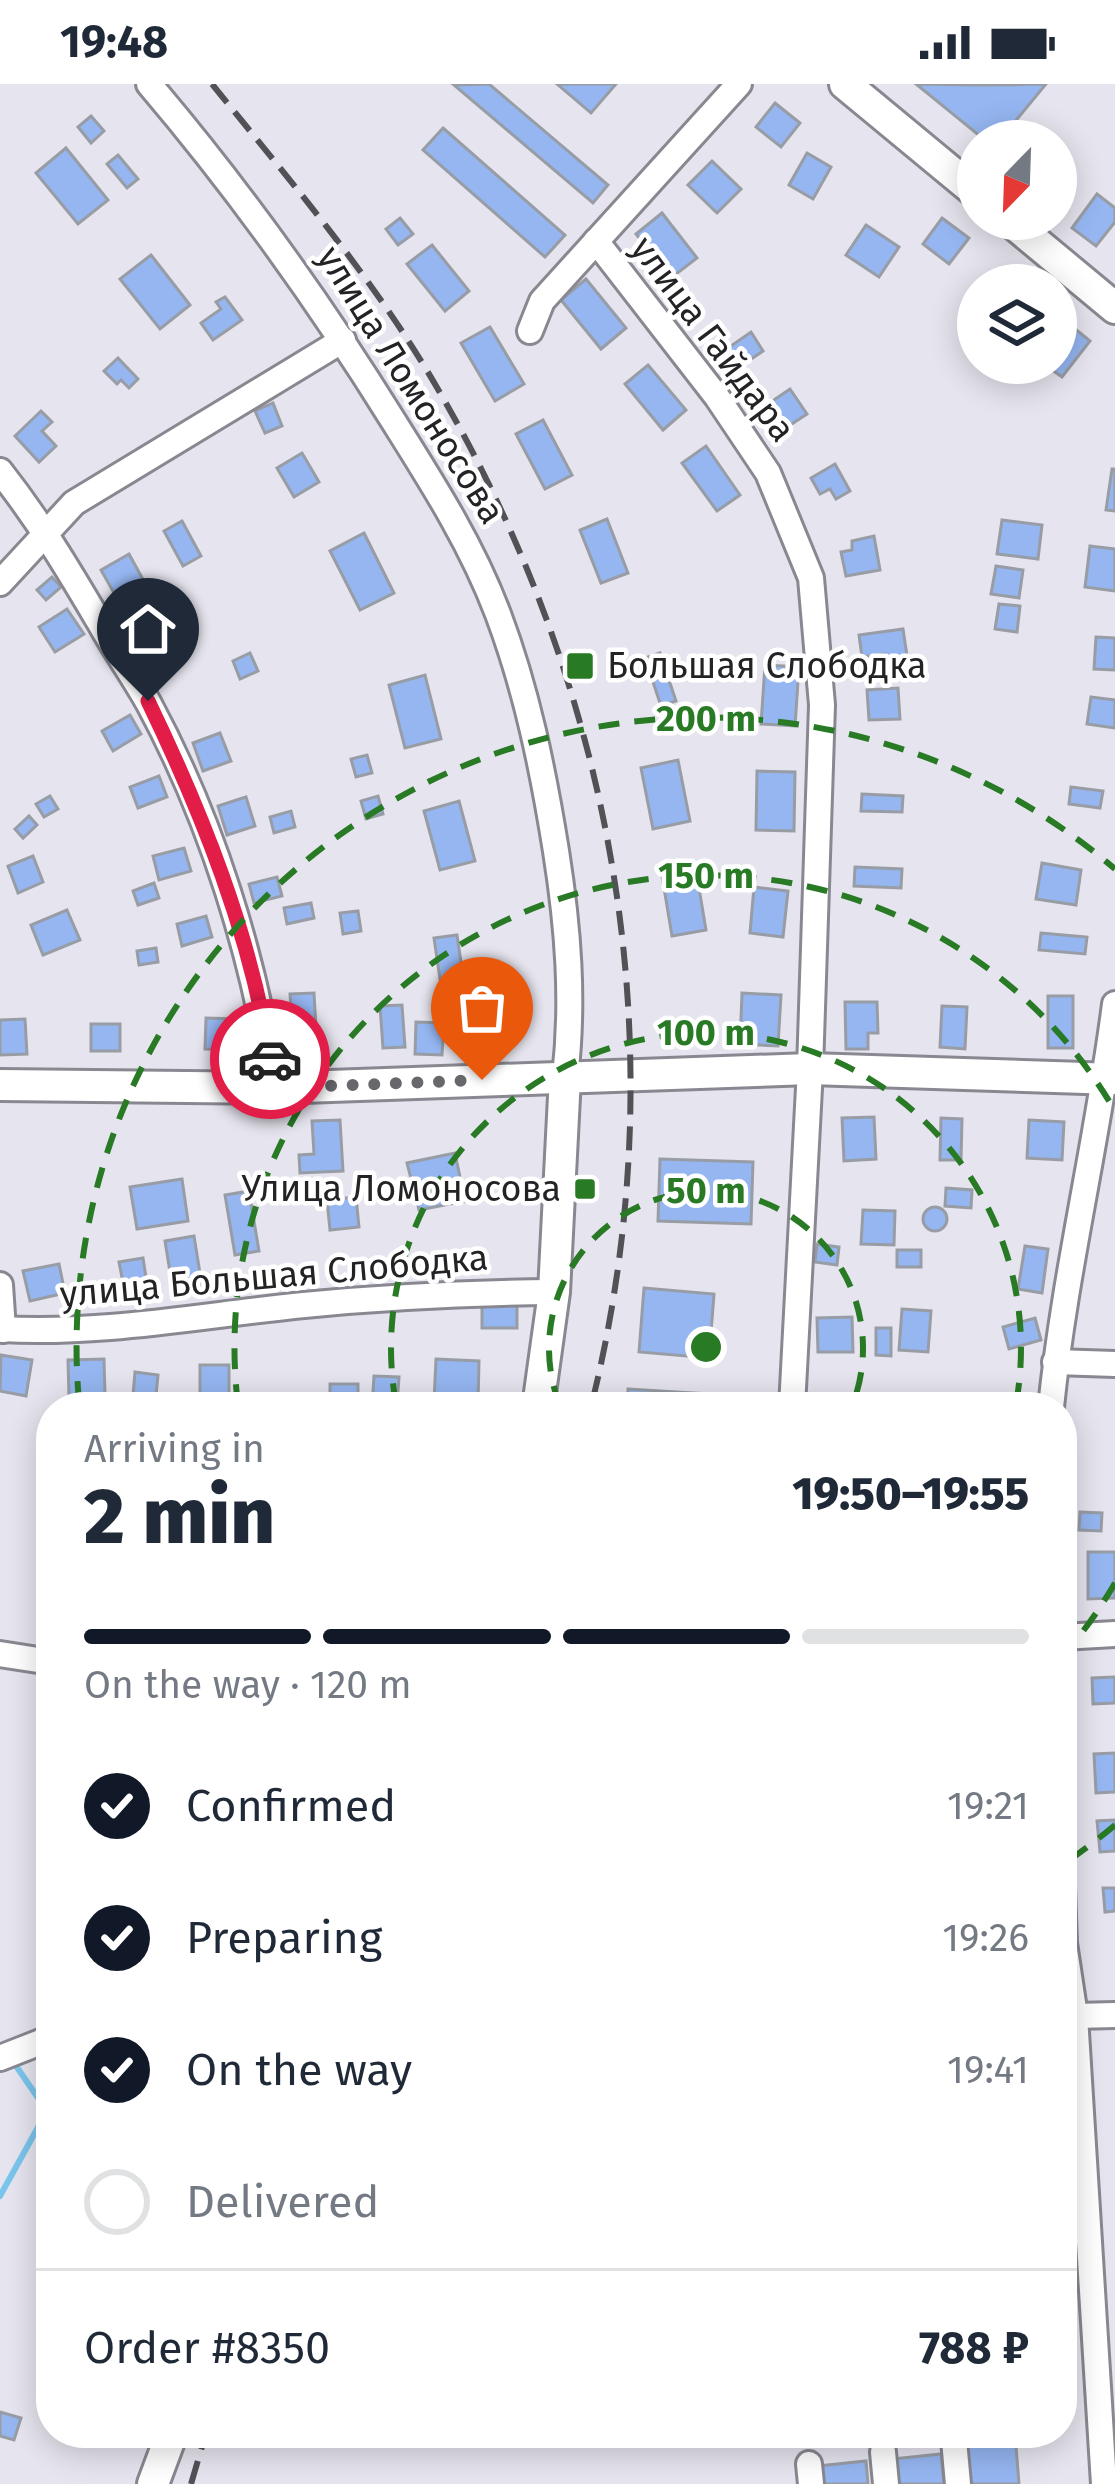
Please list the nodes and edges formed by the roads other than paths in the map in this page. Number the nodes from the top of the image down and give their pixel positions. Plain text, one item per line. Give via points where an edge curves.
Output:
1 (149, 84) edge
2 (739, 84) edge
3 (845, 84) edge
4 (957, 177) edge
5 (1033, 240) edge
6 (596, 241) junction
7 (1115, 308) edge
8 (530, 331) dead end
9 (343, 340) junction
10 (0, 471) edge
11 (47, 531) junction
12 (0, 583) edge
13 (1115, 1004) edge
14 (810, 1069) junction
15 (565, 1077) junction
16 (1110, 1079) edge
17 (0, 1085) edge
18 (274, 1088) junction
19 (0, 1286) edge
20 (554, 1292) junction
21 (1, 1330) edge
22 (1055, 1362) junction
23 (1115, 1364) edge
24 (540, 1392) edge
25 (793, 1392) edge
26 (1052, 1392) edge
27 (1115, 1634) edge
28 (1077, 1636) edge
29 (0, 1654) edge
30 (36, 1659) edge
31 (1115, 2015) edge
32 (1077, 2016) edge
33 (36, 2044) edge
34 (1077, 2048) edge
35 (0, 2058) edge
36 (166, 2448) edge
37 (955, 2448) edge
38 (883, 2452) dead end
39 (153, 2484) edge
40 (886, 2484) edge
41 (958, 2484) edge
42 (1104, 2484) edge

1 - 9 street, улица Ломоносова
2 - 6 street
3 - 4 main road
5 - 7 main road
6 - 8 street via 542,301
6 - 14 street, улица Гайдара via 768,473 811,578 822,705
9 - 11 street via 74,503
9 - 15 street, улица Ломоносова via 438,490 518,671 547,782 563,898
10 - 11 street
11 - 12 street
11 - 18 street via 182,770 234,915
13 - 16 street
14 - 15 main road
14 - 16 main road
14 - 25 street, улица Гайдара
15 - 18 main road
15 - 20 main road, улица Ломоносова
16 - 22 street
17 - 18 main road
19 - 21 street
20 - 21 street, улица Большая Слободка
20 - 24 main road, улица Ломоносова
22 - 23 street
22 - 26 street
27 - 28 street
29 - 30 street
31 - 32 street
33 - 35 street
34 - 42 street
36 - 39 main road
37 - 41 street
38 - 40 street

